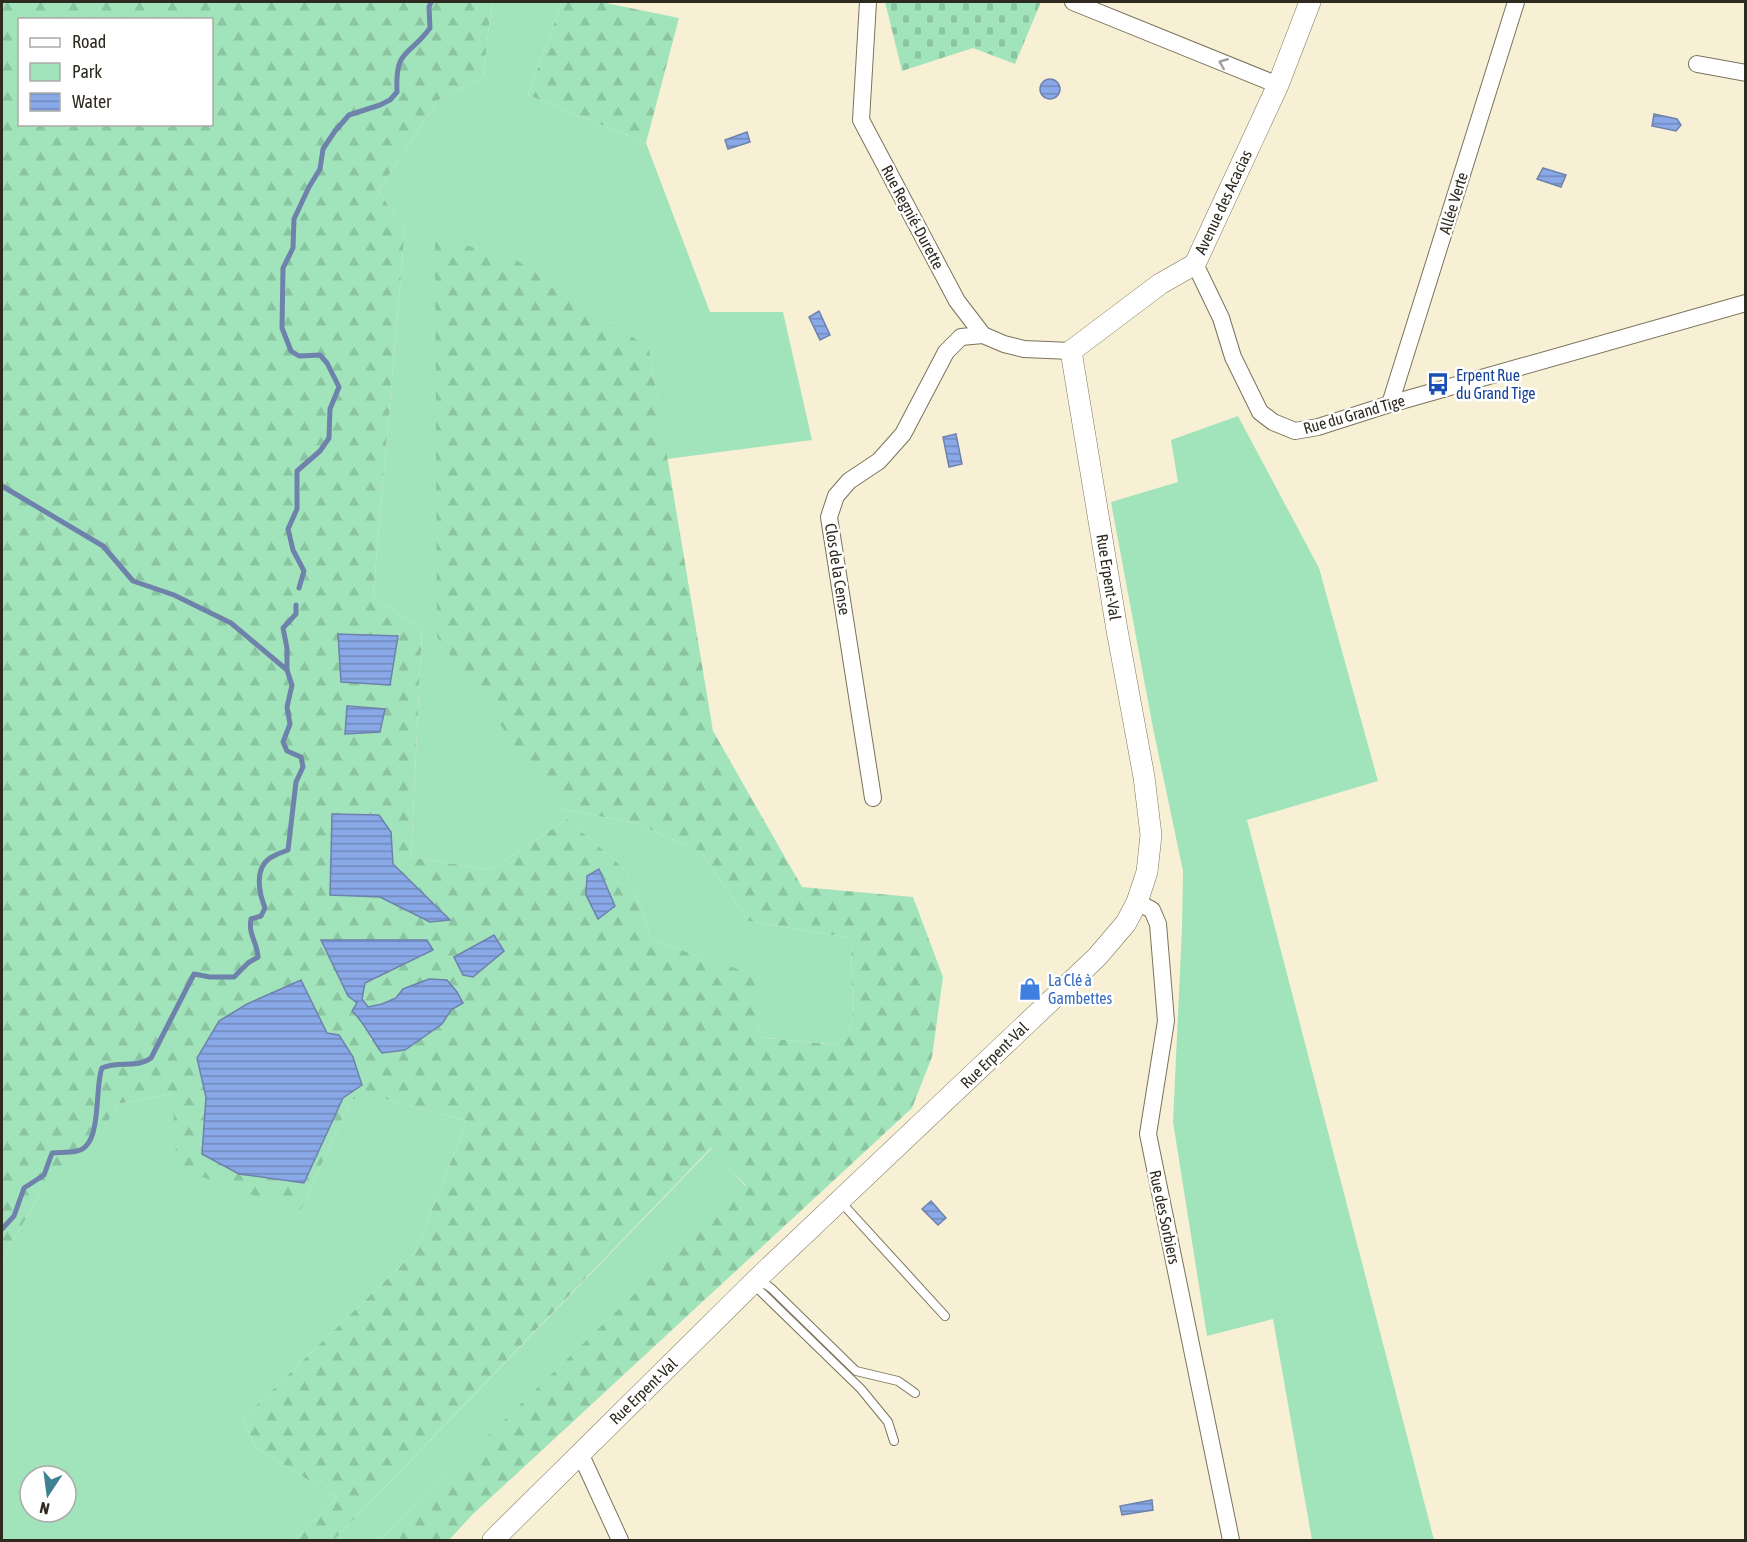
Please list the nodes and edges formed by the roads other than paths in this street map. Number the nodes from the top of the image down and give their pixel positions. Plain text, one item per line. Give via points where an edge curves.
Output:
1 (868, 2) edge
2 (1073, 2) edge
3 (1310, 2) edge
4 (1515, 2) edge
5 (1697, 64) dead end
6 (1746, 73) edge
7 (1278, 85) junction
8 (1195, 264) junction
9 (1746, 303) edge
10 (983, 335) junction
11 (1071, 351) junction
12 (1390, 404) junction
13 (873, 798) dead end
14 (1137, 902) junction
15 (840, 1200) junction
16 (755, 1281) junction
17 (945, 1316) dead end
18 (915, 1392) dead end
19 (894, 1441) dead end
20 (580, 1453) junction
21 (493, 1540) edge
22 (620, 1540) edge
23 (1231, 1540) edge

1 - 10 street, Rue Regnié-Durette via 861,120 957,300
7 -> 2 street
3 - 7 street, Avenue des Acacias
4 - 12 street, Allée Verte
5 - 6 street
7 - 8 street, Avenue des Acacias
8 - 11 street, Avenue des Acacias via 1160,284
8 - 12 street, Rue du Grand Tige via 1248,389 1260,412 1273,422 1295,431
9 - 12 street, Rue du Grand Tige
10 - 11 street via 1024,349
10 - 13 street, Clos de la Cense via 961,337 946,352 903,434 879,461 849,481 836,496 829,517
11 - 14 street, Rue Erpent-Val via 1151,835 1147,872
14 - 15 street, Rue Erpent-Val via 1121,930 1097,957
14 - 23 street, Rue des Sorbiers via 1152,910 1158,924 1166,1021 1148,1134
15 - 16 street, Rue Erpent-Val
15 - 17 lane
16 - 18 lane via 771,1287 856,1371 898,1381
16 - 19 lane via 861,1389 888,1422
16 - 20 street, Rue Erpent-Val
20 - 21 street, Rue Erpent-Val
20 - 22 street

